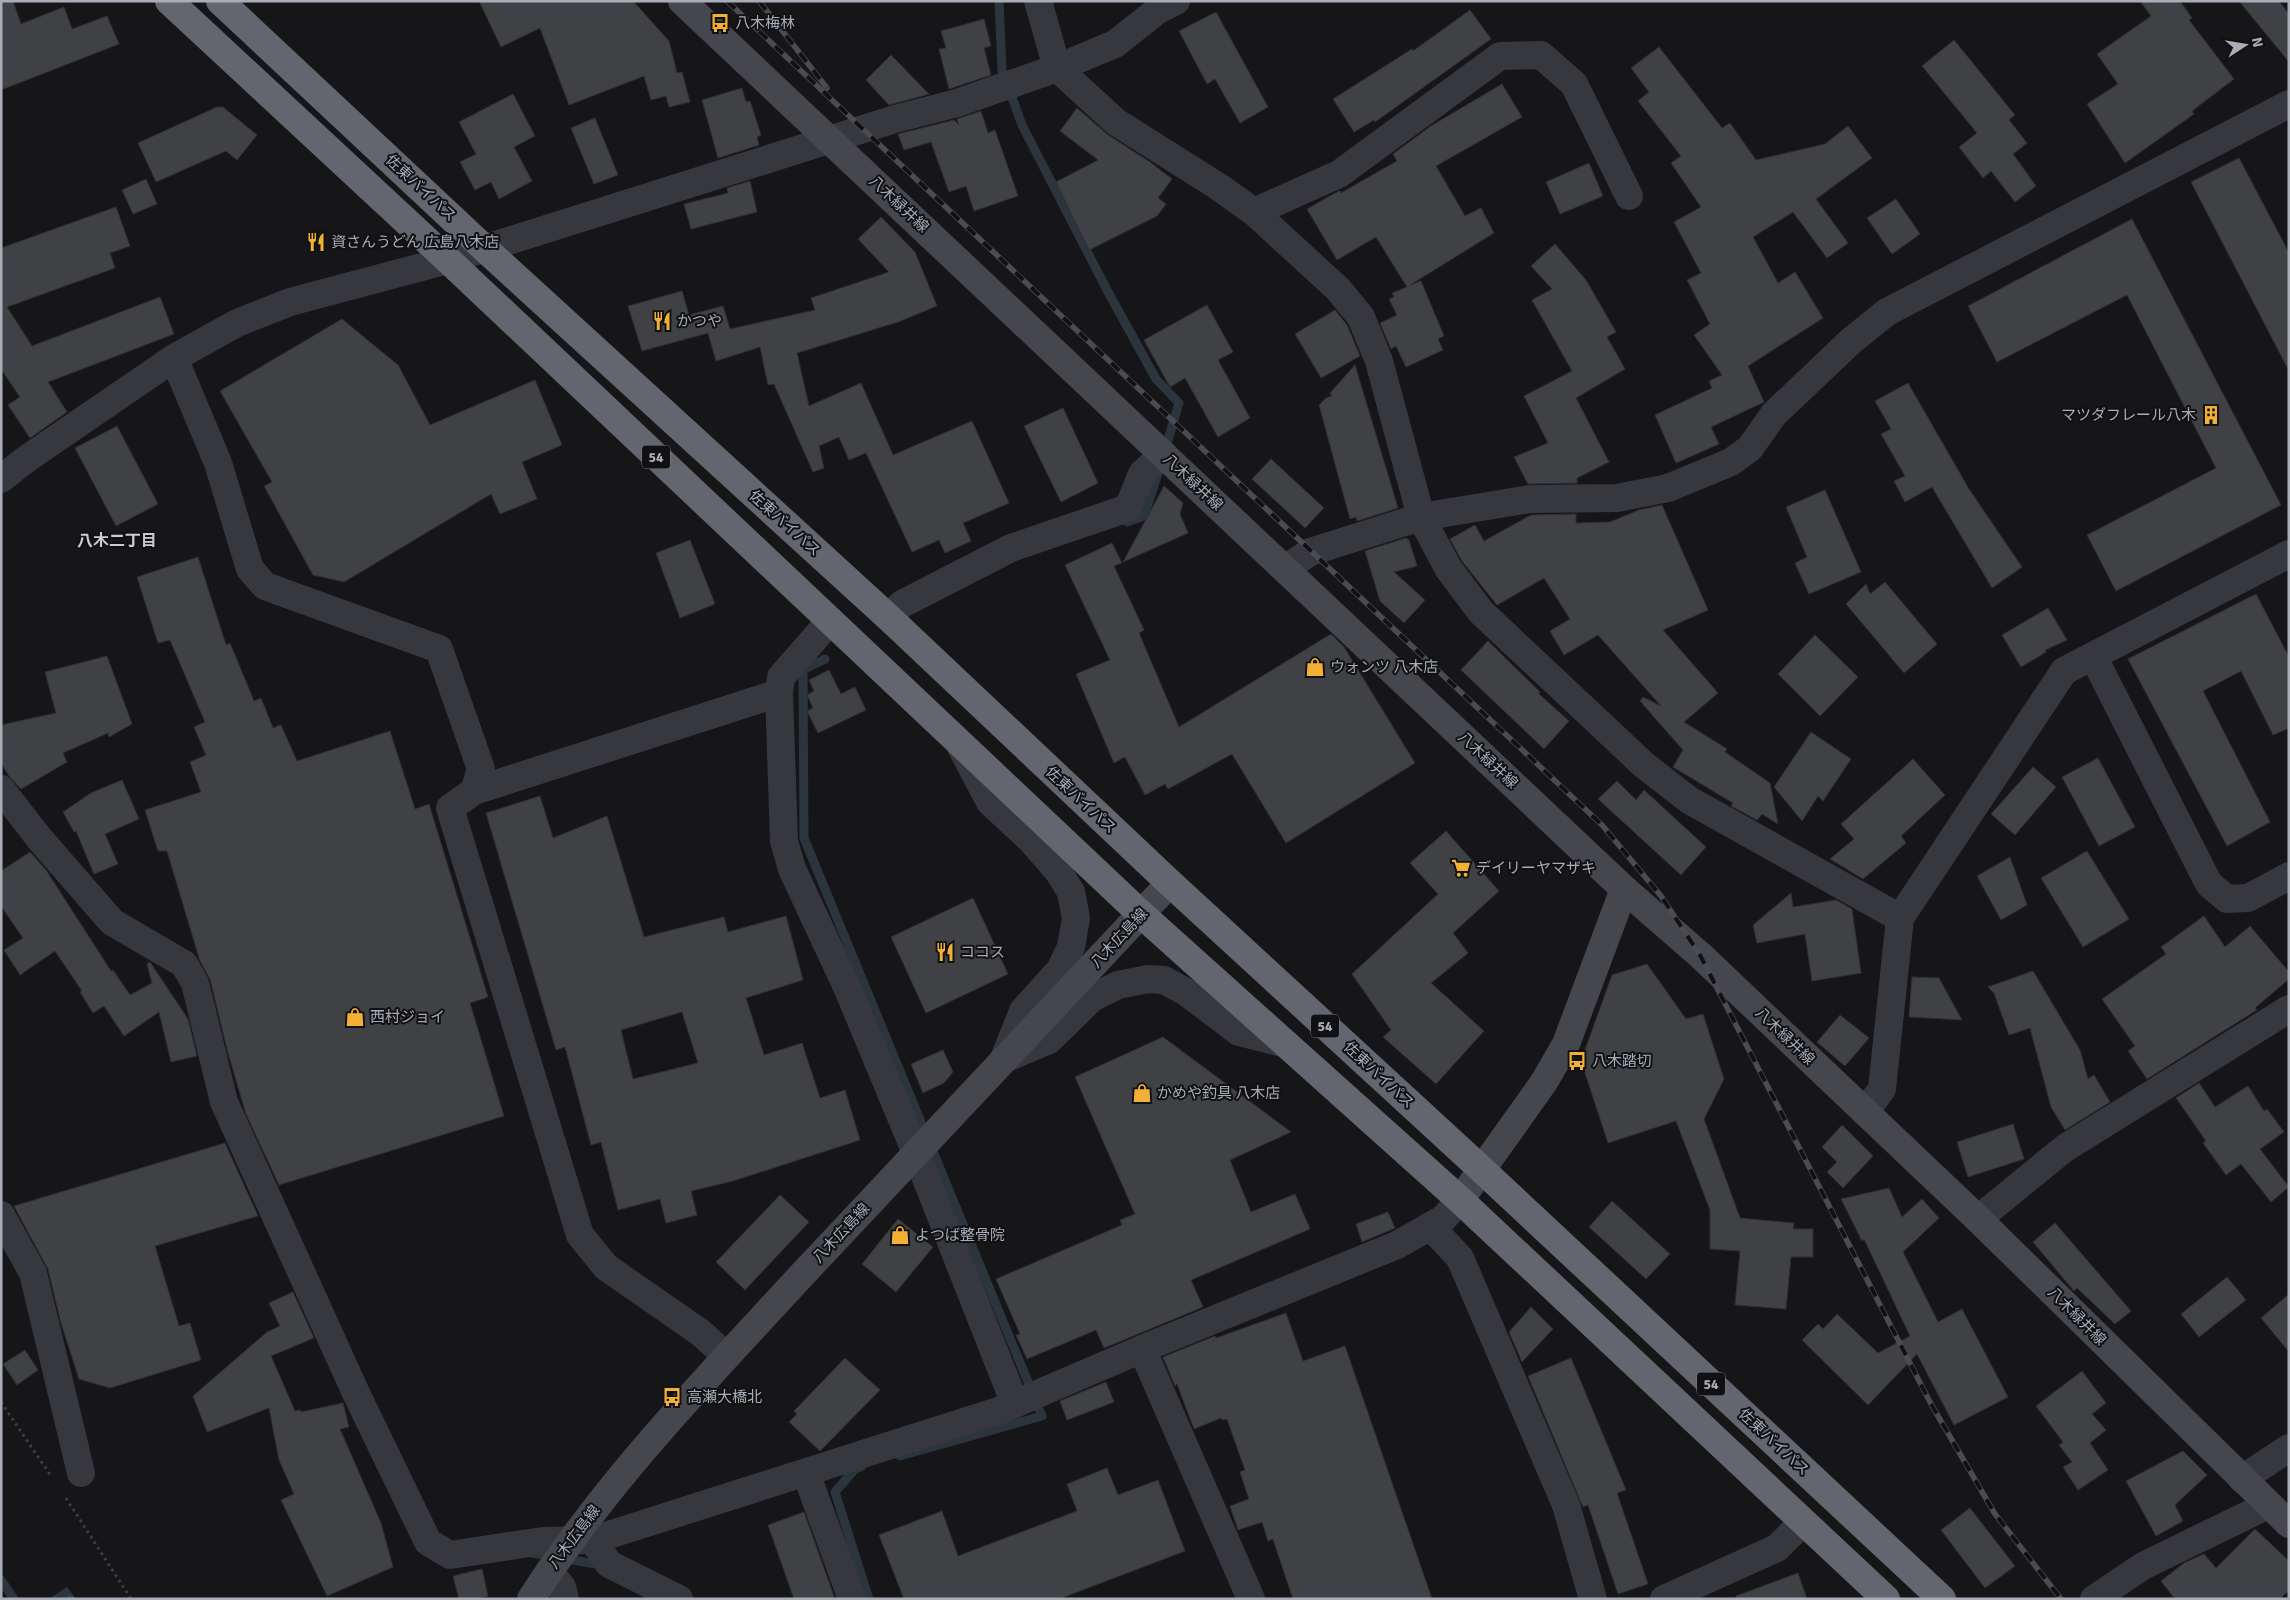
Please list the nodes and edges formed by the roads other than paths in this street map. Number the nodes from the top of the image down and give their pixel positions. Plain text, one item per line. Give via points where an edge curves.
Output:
1 (169, 1) edge
2 (220, 1) edge
3 (682, 1) edge
4 (1038, 1) edge
5 (1176, 1) edge
6 (1057, 68) junction
7 (2289, 104) edge
8 (831, 140) junction
9 (1629, 196) dead end
10 (1254, 212) junction
11 (484, 248) junction
12 (448, 260) junction
13 (174, 358) junction
14 (1163, 454) junction
15 (1, 479) edge
16 (1421, 517) junction
17 (2289, 554) edge
18 (1285, 568) junction
19 (888, 617) junction
20 (830, 621) junction
21 (2093, 656) junction
22 (779, 693) junction
23 (958, 742) junction
24 (1, 788) edge
25 (474, 792) junction
26 (2289, 876) edge
27 (1170, 884) junction
28 (1624, 889) junction
29 (1141, 914) junction
30 (1900, 918) junction
31 (2289, 1009) edge
32 (1286, 1044) junction
33 (1004, 1059) junction
34 (1865, 1112) junction
35 (916, 1153) junction
36 (1480, 1168) junction
37 (1460, 1200) junction
38 (1, 1215) edge
39 (1978, 1219) junction
40 (1430, 1226) junction
41 (1142, 1349) junction
42 (726, 1356) junction
43 (1015, 1404) junction
44 (2289, 1448) edge
45 (81, 1473) dead end
46 (806, 1473) junction
47 (2242, 1479) junction
48 (2268, 1505) junction
49 (1803, 1522) junction
50 (2289, 1524) edge
51 (581, 1541) junction
52 (549, 1571) junction
53 (531, 1599) edge
54 (565, 1599) edge
55 (679, 1599) edge
56 (852, 1599) edge
57 (1251, 1599) edge
58 (1592, 1599) edge
59 (1664, 1599) edge
60 (1886, 1599) edge
61 (1942, 1599) edge
62 (2094, 1599) edge

1 - 12 highway, 54
2 - 11 highway, 佐東バイパス / 54
3 - 8 main road, 八木緑井線
4 - 6 street
5 - 6 street via 1158,10 1115,44
6 - 8 street via 957,103
6 - 10 street via 1116,122
7 - 16 street via 1887,312 1774,414 1750,448 1731,462 1668,488 1617,498 1530,499
8 - 11 street
8 - 14 main road, 八木緑井線
9 - 10 street via 1574,84 1541,55 1500,56 1339,174
10 - 16 street via 1338,289 1361,317 1379,361
11 - 12 street
11 - 19 highway, 佐東バイパス / 54
12 - 13 street via 290,302 237,323
12 - 20 highway, 54
13 - 15 street
13 - 25 street via 218,463 250,569 265,586 439,649 481,769
14 - 18 main road, 八木緑井線
14 - 19 street via 1142,474 1128,508 1011,548 902,604
16 - 18 street via 1310,552
16 - 30 street via 1448,568 1481,612 1644,765 1689,800
17 - 21 street
18 - 28 main road, 八木緑井線
19 - 27 highway, 佐東バイパス / 54
20 - 22 street via 781,677
20 - 23 highway, 54
21 - 26 street via 2209,884 2228,899 2248,898
21 - 30 street via 2064,672
22 - 25 street
22 - 35 street via 784,841 792,869 847,987
23 - 29 highway, 54
23 - 33 street via 990,802 1058,870 1071,892 1076,918 1071,946 1060,970 1023,1012
24 - 51 street via 39,838 112,922 184,964 195,983 224,1102 428,1542 450,1555 543,1541
25 - 42 street via 450,808 580,1234 606,1267 701,1333
27 - 29 main road, 八木広島線
27 - 36 highway, 佐東バイパス / 54
28 - 34 main road, 八木緑井線 via 1700,955
28 - 36 main road via 1566,1044 1544,1082
29 - 32 highway, 54
29 - 33 main road, 八木広島線
30 - 34 street via 1882,1088
31 - 39 street via 2065,1148
32 - 33 street via 1239,1032 1186,992 1164,980 1148,979 1118,985 1092,998 1049,1040
32 - 37 highway, 54
33 - 35 main road, 八木広島線
34 - 39 main road, 八木緑井線
35 - 42 main road, 八木広島線
35 - 43 street
36 - 37 main road
36 - 61 highway, 佐東バイパス / 54
37 - 40 street via 1443,1219
37 - 49 highway, 54
38 - 45 street via 33,1273
39 - 47 main road, 八木緑井線
40 - 41 street via 1397,1245
40 - 58 street via 1460,1258 1566,1505
41 - 43 street
41 - 57 street
42 - 51 main road, 八木広島線 via 642,1450
43 - 46 street
44 - 47 street
46 - 51 street
46 - 56 street
47 - 48 main road, 八木緑井線
48 - 50 main road, 八木緑井線
48 - 62 street via 2143,1566
49 - 59 street via 1777,1548
49 - 60 highway, 54
51 - 52 main road, 八木広島線
51 - 55 street via 609,1564
52 - 53 main road, 八木広島線
52 - 54 street via 562,1587

